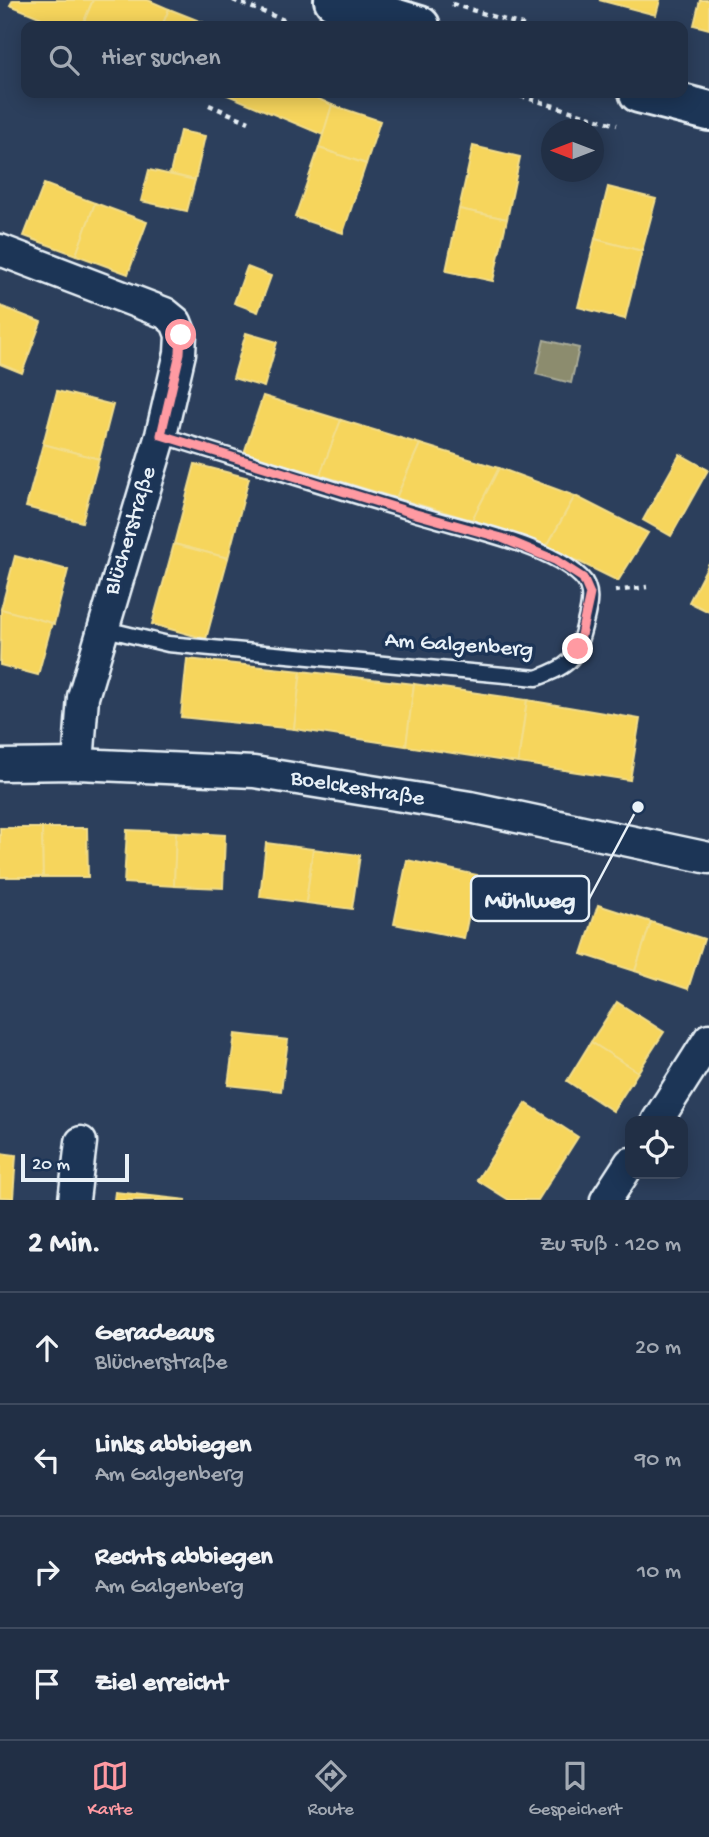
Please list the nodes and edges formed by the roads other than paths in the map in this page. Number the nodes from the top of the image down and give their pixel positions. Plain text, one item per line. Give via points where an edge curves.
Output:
1 (334, 0) edge
2 (435, 15) edge
3 (658, 98) edge
4 (709, 111) edge
5 (0, 250) edge
6 (161, 435) junction
7 (101, 628) junction
8 (78, 764) junction
9 (0, 765) edge
10 (709, 858) edge
11 (709, 1039) edge
12 (660, 1116) edge
13 (81, 1142) dead end
14 (625, 1171) edge
15 (74, 1200) edge
16 (606, 1200) edge

1 - 2 street
3 - 4 street
5 - 6 street, Blücherstraße via 165,313 176,322 180,353
6 - 7 street, Blücherstraße
6 - 7 lane, Am Galgenberg via 502,538 555,560 583,578 590,594 578,649 565,666 537,677 168,645
7 - 8 street, Blücherstraße via 83,697
8 - 9 street, Boelckestraße
8 - 10 street, Boelckestraße via 254,772 470,807
11 - 12 street
13 - 15 street
14 - 16 street

